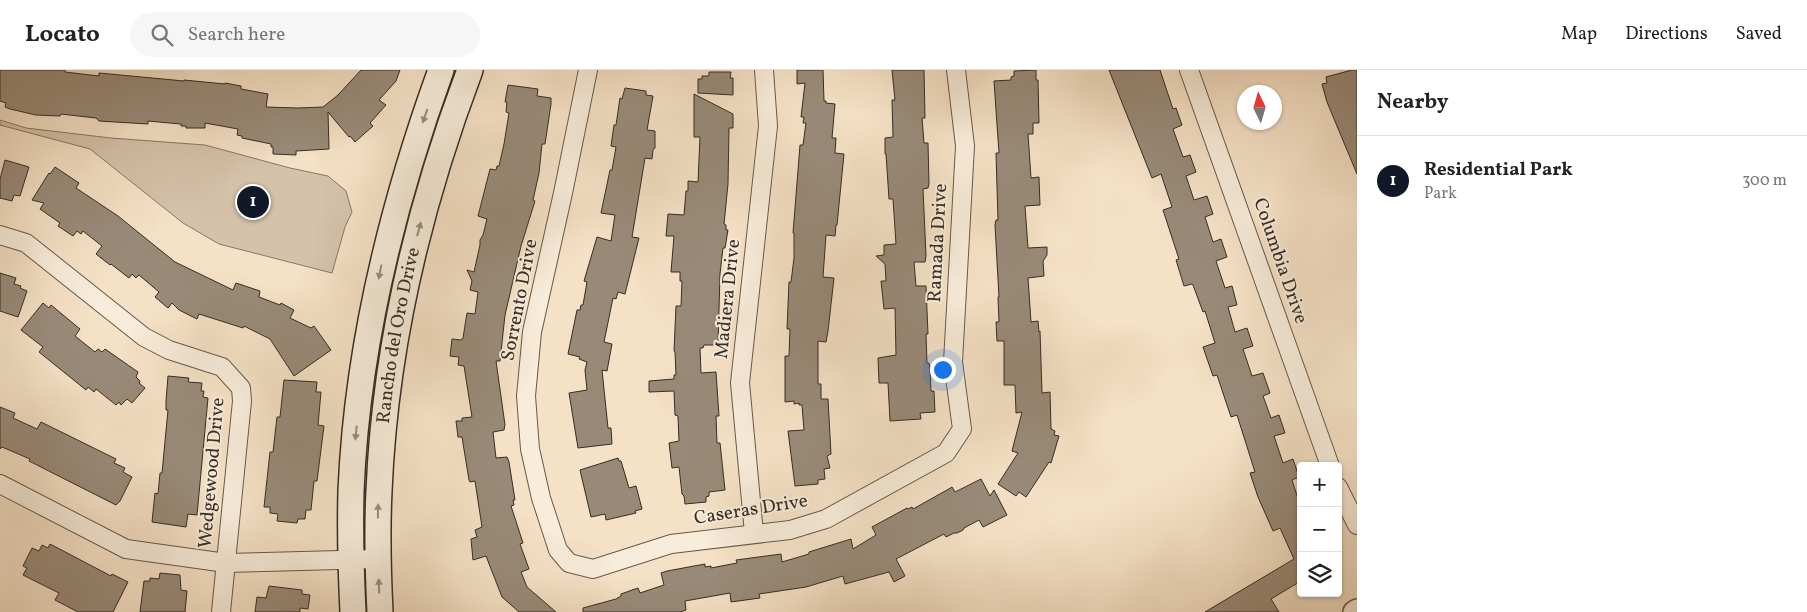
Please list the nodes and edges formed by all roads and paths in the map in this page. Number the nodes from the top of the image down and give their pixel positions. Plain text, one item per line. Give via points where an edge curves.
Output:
1 (442, 70) edge
2 (470, 70) edge
3 (588, 70) edge
4 (764, 70) edge
5 (956, 70) edge
6 (1189, 70) edge
7 (0, 235) edge
8 (961, 418) joint
9 (1329, 462) edge
10 (0, 484) edge
11 (1342, 495) edge
12 (1357, 525) edge
13 (754, 533) junction
14 (555, 538) joint
15 (378, 559) junction
16 (351, 560) junction
17 (226, 563) junction
18 (222, 612) edge
19 (353, 612) edge
20 (380, 612) edge

1 -> 16 main road, Rancho del Oro Drive via 402,187 372,316 355,444
15 -> 2 main road, Rancho del Oro Drive via 378,491 398,321 428,195
3 - 14 street, Sorrento Drive via 532,332 526,396 530,449 541,498
4 - 13 street, Madiera Drive via 768,126 740,383
5 - 8 street, Ramada Drive via 966,146 953,362
6 - 9 street, Columbia Drive
7 - 17 street, Wedgewood Drive via 26,243 144,337 169,350 222,367 241,388
8 - 13 street, Caseras Drive via 962,429 946,453 835,515 790,530
10 - 17 street via 126,549
11 - 12 street
13 - 14 street, Caseras Drive via 671,544 593,570 569,563 558,550
15 - 16 street
20 -> 15 main road, Rancho del Oro Drive
16 - 17 street
16 - 19 main road, Rancho del Oro Drive
17 - 18 street, Wedgewood Drive

